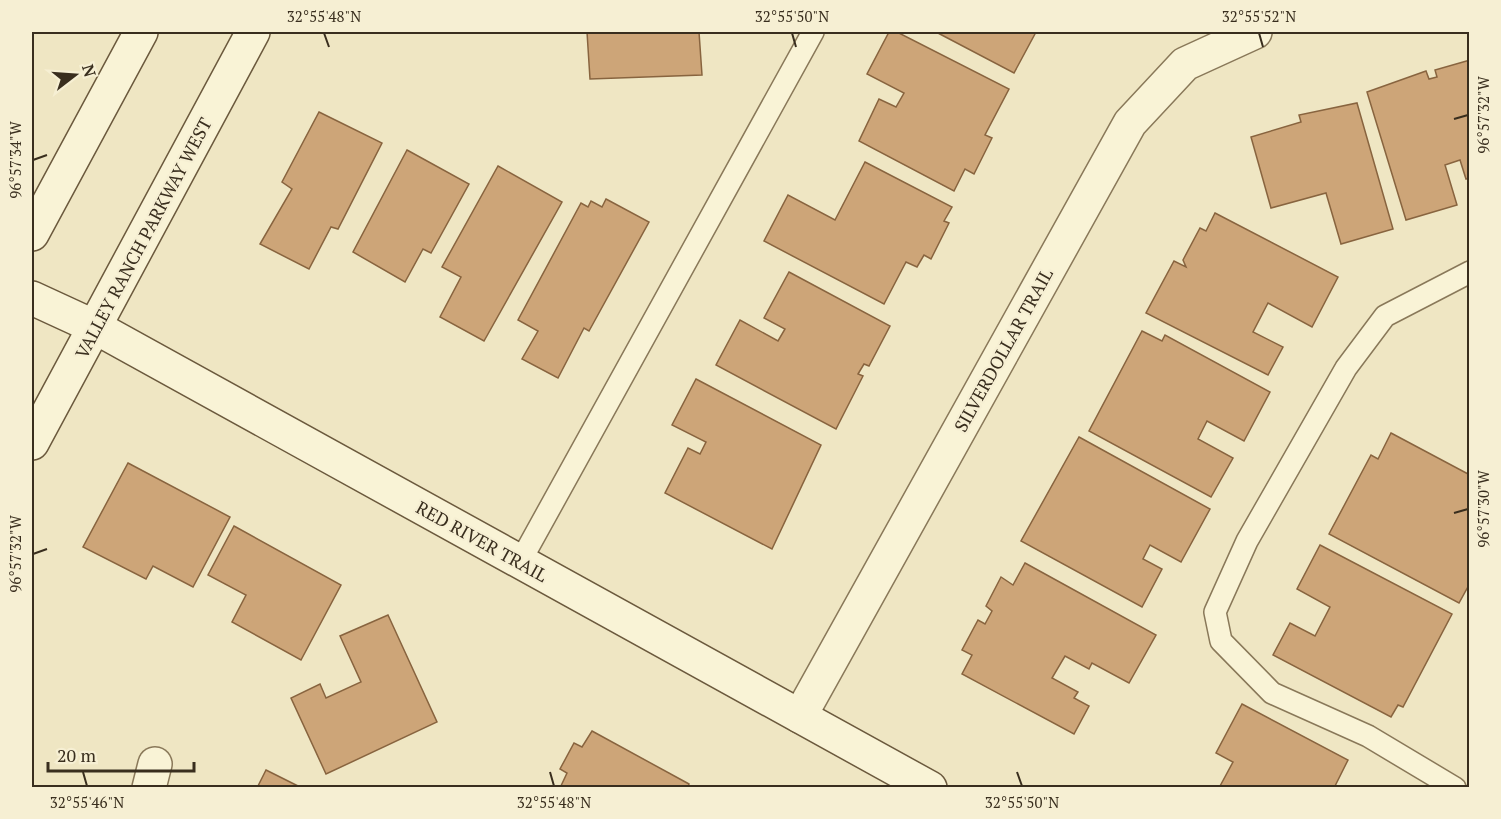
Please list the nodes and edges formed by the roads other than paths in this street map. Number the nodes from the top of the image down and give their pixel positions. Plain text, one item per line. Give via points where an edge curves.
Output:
1 (141, 32) edge
2 (253, 32) edge
3 (813, 32) edge
4 (1255, 32) edge
5 (32, 234) edge
6 (1470, 272) edge
7 (32, 298) edge
8 (95, 327) junction
9 (32, 443) edge
10 (520, 562) junction
11 (800, 716) junction
12 (930, 788) edge
13 (1455, 788) edge

1 - 5 street
2 - 8 street, VALLEY RANCH PARKWAY WEST
3 - 10 lane
4 - 11 street, SILVERDOLLAR TRAIL via 1185,64 1130,123
6 - 13 lane via 1385,316 1346,368 1247,542 1215,612 1221,641 1272,693 1368,736
7 - 8 street, RED RIVER TRAIL
8 - 9 street, VALLEY RANCH PARKWAY WEST
8 - 10 street, RED RIVER TRAIL
10 - 11 street, RED RIVER TRAIL
11 - 12 street, RED RIVER TRAIL

